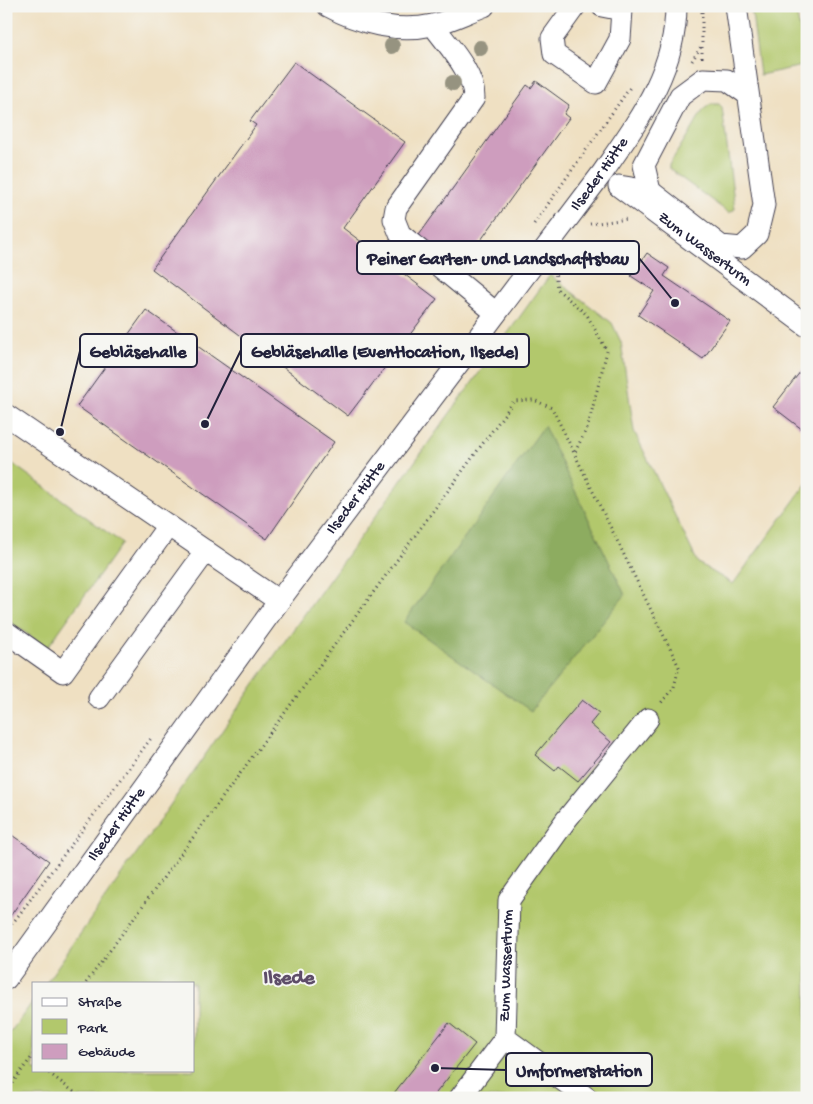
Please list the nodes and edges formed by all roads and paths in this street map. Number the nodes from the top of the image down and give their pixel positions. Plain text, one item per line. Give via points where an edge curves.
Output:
1 (328, 6) edge
2 (484, 6) edge
3 (575, 6) edge
4 (602, 6) edge
5 (676, 6) edge
6 (702, 6) edge
7 (736, 6) edge
8 (432, 25) junction
9 (672, 43) junction
10 (702, 45) dead end
11 (634, 81) dead end
12 (747, 94) junction
13 (680, 96) junction
14 (583, 157) dead end
15 (603, 172) junction
16 (619, 186) junction
17 (650, 191) junction
18 (591, 225) dead end
19 (585, 232) dead end
20 (554, 268) dead end
21 (496, 313) junction
22 (807, 326) edge
23 (6, 415) edge
24 (574, 455) junction
25 (168, 526) junction
26 (206, 551) junction
27 (279, 601) junction
28 (6, 632) edge
29 (99, 698) dead end
30 (648, 719) joint
31 (6, 979) edge
32 (87, 982) edge
33 (505, 1038) junction
34 (32, 1056) edge
35 (30, 1059) joint
36 (48, 1072) edge
37 (6, 1091) edge
38 (82, 1098) edge
39 (460, 1098) edge
40 (587, 1098) edge

1 - 8 street via 348,17 380,26
2 - 8 street
3 - 4 street via 552,38 554,54 596,83 620,39 622,10
5 - 9 street, Ilseder Hütte
6 - 10 path
7 - 12 street
8 - 21 street via 470,78 474,98 396,208 394,219 400,234
9 - 13 street
9 - 15 street, Ilseder Hütte via 662,78 646,109
11 - 14 path
12 - 13 street via 727,80 703,79
12 - 17 street via 764,205 757,234 742,248 721,246
13 - 17 street via 644,165
15 - 16 street, Zum Wasserturm
15 - 21 street, Ilseder Hütte
16 - 17 street
16 - 22 street, Zum Wasserturm
18 - 19 path
20 - 24 path via 557,289 587,315 607,351 588,426
21 - 27 street, Ilseder Hütte
23 - 25 street
24 - 30 path via 679,667 674,687
24 - 32 path via 552,408 534,400 514,401
25 - 26 street
25 - 28 street via 63,672
26 - 27 street
26 - 29 street
27 - 31 street, Ilseder Hütte
30 - 33 street, Zum Wasserturm via 566,820 509,900
33 - 39 street
33 - 40 street, Zum Wasserturm
34 - 35 path
35 - 37 path
36 - 38 path

